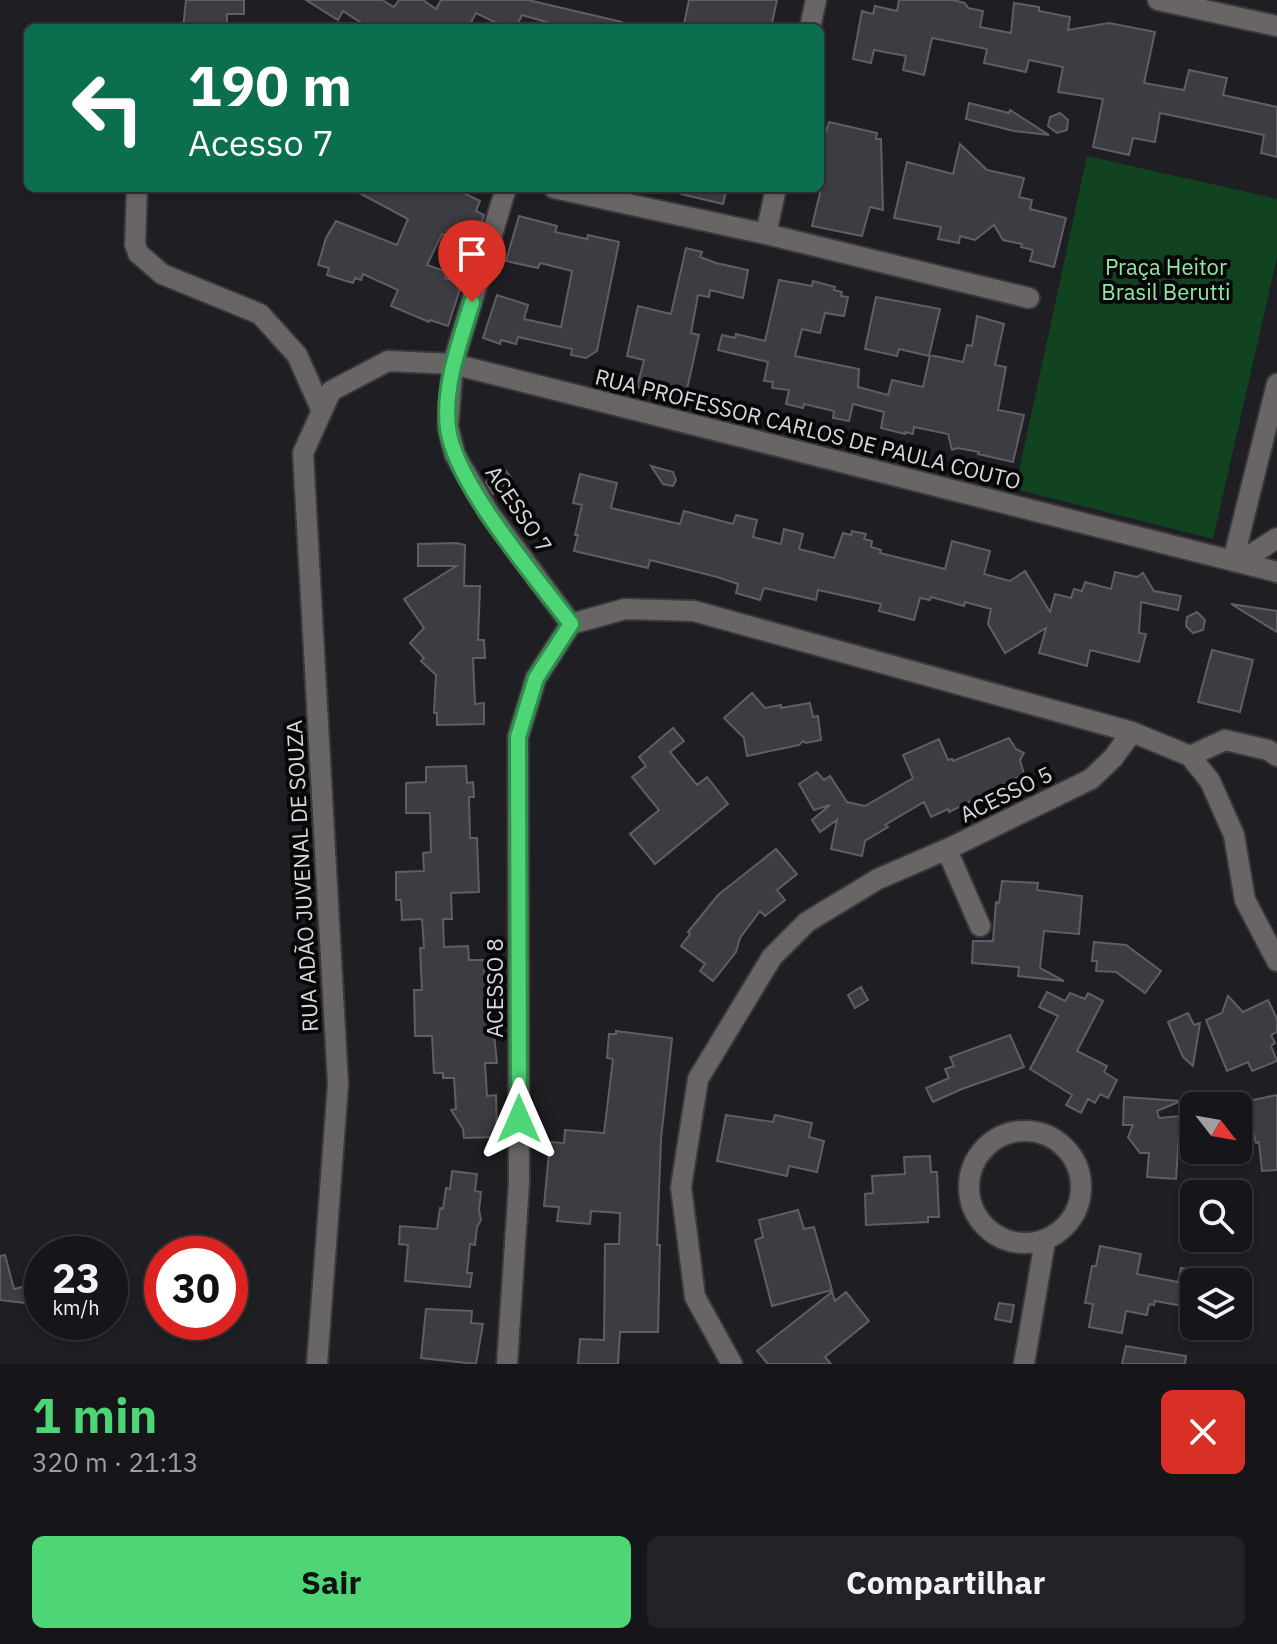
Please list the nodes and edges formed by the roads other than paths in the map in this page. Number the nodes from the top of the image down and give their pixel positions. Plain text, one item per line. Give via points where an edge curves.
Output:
1 (816, 0) edge
2 (1158, 0) edge
3 (811, 24) edge
4 (1277, 26) edge
5 (137, 192) edge
6 (505, 192) edge
7 (572, 192) edge
8 (775, 192) edge
9 (766, 234) junction
10 (1029, 298) dead end
11 (453, 364) junction
12 (1277, 384) edge
13 (331, 391) joint
14 (322, 411) junction
15 (1277, 538) edge
16 (1236, 561) junction
17 (1277, 572) edge
18 (571, 624) junction
19 (1132, 732) junction
20 (1190, 756) junction
21 (1277, 756) edge
22 (947, 850) junction
23 (980, 926) dead end
24 (1277, 961) edge
25 (1045, 1241) junction
26 (317, 1364) edge
27 (507, 1364) edge
28 (732, 1364) edge
29 (1024, 1364) edge

1 - 3 street
2 - 4 street
5 - 14 street via 138,253 162,274 260,314 297,355
6 - 11 street, ACESSO 7
7 - 9 street
8 - 9 street
9 - 10 street
11 - 13 street, RUA PROFESSOR CARLOS DE PAULA COUTO via 388,361
11 - 16 street, RUA PROFESSOR CARLOS DE PAULA COUTO
11 - 18 street, ACESSO 7 via 448,427 455,455 489,513
12 - 16 street
13 - 14 street, RUA ADÃO JUVENAL DE SOUZA
14 - 26 street, RUA ADÃO JUVENAL DE SOUZA via 303,453 338,1084
15 - 16 street
16 - 17 street, RUA PROFESSOR CARLOS DE PAULA COUTO
18 - 19 street via 625,609 694,611
18 - 27 street, ACESSO 8 via 536,678 518,737 519,1183
19 - 20 street
19 - 22 street, ACESSO 5 via 1091,779
20 - 21 street via 1225,740
20 - 24 street via 1210,781 1234,835 1245,900
22 - 23 street
22 - 28 street, ACESSO 5 via 878,879 807,922 772,957 698,1079 681,1187 695,1297
25 - 25 street via 1076,1211 1082,1186 1079,1168 1058,1141 1042,1133 1005,1134 976,1159 969,1198 988,1231 1006,1241
25 - 29 street

